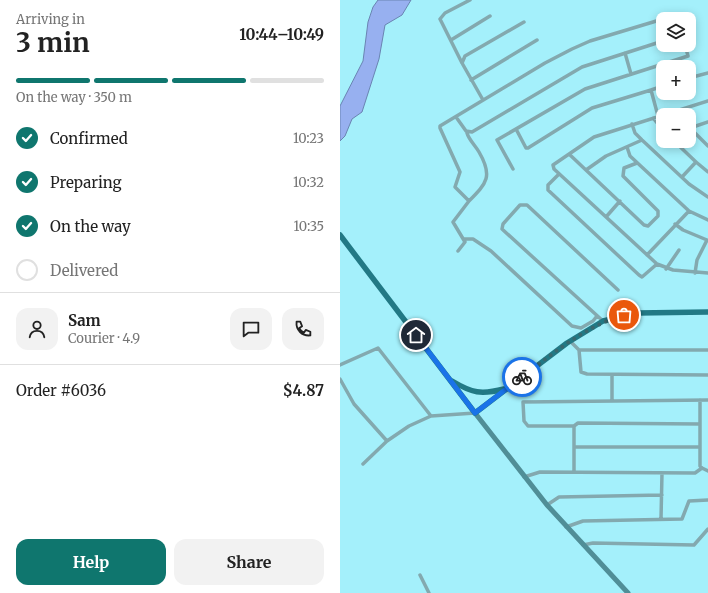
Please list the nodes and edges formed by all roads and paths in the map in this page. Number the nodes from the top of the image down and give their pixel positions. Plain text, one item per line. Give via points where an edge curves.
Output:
1 (470, 0) edge
2 (490, 16) dead end
3 (656, 21) edge
4 (524, 22) dead end
5 (451, 40) junction
6 (537, 40) dead end
7 (656, 43) edge
8 (687, 52) edge
9 (624, 53) junction
10 (462, 63) junction
11 (708, 73) edge
12 (631, 74) junction
13 (696, 76) edge
14 (471, 80) junction
15 (656, 88) edge
16 (651, 90) junction
17 (483, 100) junction
18 (708, 101) edge
19 (685, 108) edge
20 (656, 109) edge
21 (456, 117) junction
22 (656, 117) edge
23 (653, 118) junction
24 (656, 122) edge
25 (708, 122) edge
26 (632, 124) junction
27 (696, 126) edge
28 (516, 129) junction
29 (468, 133) junction
30 (696, 134) edge
31 (642, 140) junction
32 (708, 146) edge
33 (627, 147) junction
34 (681, 148) edge
35 (569, 154) junction
36 (696, 162) junction
37 (637, 163) junction
38 (513, 169) dead end
39 (586, 170) junction
40 (708, 172) edge
41 (559, 174) junction
42 (682, 177) junction
43 (708, 197) edge
44 (469, 201) junction
45 (620, 202) junction
46 (689, 211) junction
47 (606, 216) junction
48 (708, 220) edge
49 (675, 224) junction
50 (340, 235) edge
51 (464, 239) junction
52 (679, 250) dead end
53 (458, 251) dead end
54 (647, 255) junction
55 (657, 264) junction
56 (666, 269) junction
57 (695, 273) junction
58 (708, 273) edge
59 (618, 290) dead end
60 (708, 312) edge
61 (597, 316) junction
62 (603, 321) junction
63 (570, 341) junction
64 (579, 350) junction
65 (708, 350) edge
66 (340, 365) edge
67 (612, 375) junction
68 (708, 375) edge
69 (448, 378) junction
70 (340, 379) edge
71 (508, 388) junction
72 (612, 400) junction
73 (700, 400) junction
74 (708, 400) edge
75 (475, 413) junction
76 (431, 416) junction
77 (700, 424) junction
78 (574, 426) junction
79 (387, 441) junction
80 (574, 448) junction
81 (699, 448) junction
82 (363, 464) dead end
83 (702, 468) junction
84 (708, 471) edge
85 (574, 472) junction
86 (662, 473) junction
87 (524, 477) junction
88 (662, 495) junction
89 (708, 500) edge
90 (547, 504) junction
91 (661, 519) junction
92 (566, 527) junction
93 (708, 529) edge
94 (583, 545) junction
95 (420, 575) dead end
96 (428, 593) edge
97 (628, 593) edge

1 - 5 street via 441,17
2 - 5 street
3 - 17 street via 572,49
4 - 10 street via 466,56
5 - 10 street
6 - 14 street
7 - 9 street
8 - 12 street via 688,56
9 - 12 street
9 - 29 street via 582,67
10 - 14 street
11 - 13 street
12 - 28 street via 585,89
14 - 17 street
15 - 16 street
16 - 20 street
16 - 28 street via 592,108 528,148
17 - 21 street
18 - 19 street
21 - 29 street
21 - 44 street via 442,124 440,128 460,172 455,187
22 - 23 street
23 - 24 street
23 - 26 street
25 - 27 street
26 - 31 street via 635,133
26 - 35 street via 594,137
28 - 38 street via 497,140
29 - 44 street via 486,168 487,177 484,185
30 - 32 street
31 - 33 street
31 - 42 street
33 - 37 street via 630,156
33 - 39 street via 606,156
34 - 36 street
35 - 39 street
35 - 41 street via 553,165
36 - 40 street
36 - 42 street
37 - 45 street via 624,168 623,176 658,211 658,216 646,226
37 - 46 street
39 - 45 street
41 - 47 street
41 - 55 street via 548,185 548,190 639,275 646,275
42 - 43 street
44 - 51 street via 453,222
45 - 47 street
46 - 48 street
46 - 49 street
47 - 54 street
49 - 54 street
49 - 57 street via 682,230 707,240 697,260
50 - 69 main road
51 - 53 street via 464,245
51 - 61 street via 473,239 491,251 572,326 581,328
52 - 56 street
54 - 55 street
55 - 56 street
56 - 57 street
57 - 58 street
59 - 61 street via 527,205 520,205 502,224 502,229
60 - 62 main road via 637,313
61 - 62 street
62 - 63 main road
63 - 64 street
63 - 71 main road
64 - 65 street
64 - 67 street via 581,372
66 - 76 street via 378,348
67 - 68 street
67 - 72 street
69 - 71 main road via 466,389 480,393
69 - 75 main road
70 - 79 street via 354,404
71 - 75 main road
72 - 73 street
72 - 78 street via 523,402 524,421 528,426
73 - 74 street
73 - 77 street
75 - 76 street
75 - 87 main road
76 - 79 street via 409,426
77 - 78 street via 578,423
77 - 81 street
78 - 80 street
79 - 82 street
80 - 81 street
80 - 85 street
81 - 83 street
83 - 84 street
83 - 86 street via 695,473
85 - 86 street
85 - 87 street via 540,472
86 - 88 street
87 - 90 main road
88 - 90 street via 559,497
88 - 91 street
89 - 91 street via 690,501 682,519
90 - 92 main road
91 - 92 street via 583,521
92 - 94 main road
93 - 94 street via 694,545
94 - 97 main road
95 - 96 street

